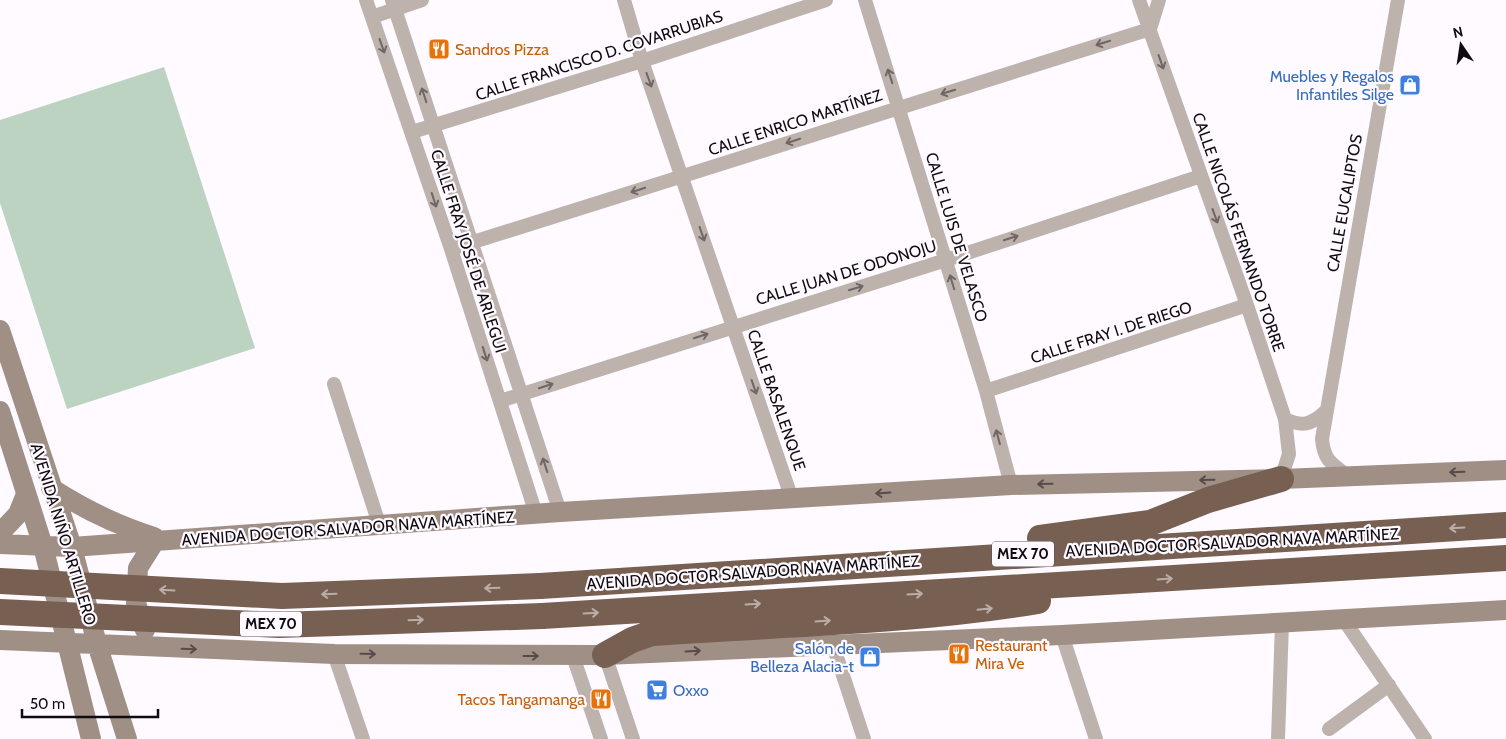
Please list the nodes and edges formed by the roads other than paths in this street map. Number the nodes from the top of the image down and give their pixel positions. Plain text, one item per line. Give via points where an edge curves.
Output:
1 (366, 0) edge
2 (422, 0) edge
3 (624, 0) edge
4 (826, 0) edge
5 (865, 0) edge
6 (1139, 0) edge
7 (1159, 0) edge
8 (1398, 0) edge
9 (393, 4) edge
10 (372, 17) junction
11 (1150, 28) junction
12 (642, 62) junction
13 (900, 107) junction
14 (434, 125) junction
15 (412, 132) junction
16 (682, 176) junction
17 (1201, 176) junction
18 (472, 242) junction
19 (451, 249) junction
20 (946, 260) junction
21 (1247, 305) junction
22 (733, 326) junction
23 (0, 330) edge
24 (334, 384) dead end
25 (986, 391) junction
26 (523, 394) junction
27 (500, 401) junction
28 (0, 411) edge
29 (1325, 412) junction
30 (1285, 419) junction
31 (1506, 470) edge
32 (1348, 476) junction
33 (1280, 479) junction
34 (1011, 485) junction
35 (51, 488) junction
36 (26, 494) junction
37 (792, 499) junction
38 (560, 512) junction
39 (536, 514) junction
40 (379, 524) junction
41 (1506, 525) edge
42 (0, 533) edge
43 (160, 541) junction
44 (0, 544) edge
45 (42, 546) junction
46 (72, 547) junction
47 (1506, 558) edge
48 (916, 561) junction
49 (1412, 564) junction
50 (1506, 568) edge
51 (1136, 580) junction
52 (0, 581) edge
53 (1506, 610) edge
54 (0, 612) edge
55 (1344, 620) junction
56 (1282, 623) junction
57 (1062, 635) junction
58 (0, 640) edge
59 (67, 643) junction
60 (97, 644) junction
61 (833, 644) junction
62 (165, 648) junction
63 (334, 654) junction
64 (605, 655) junction
65 (573, 656) junction
66 (1389, 685) junction
67 (1329, 729) dead end
68 (91, 739) edge
69 (127, 739) edge
70 (363, 739) edge
71 (601, 739) edge
72 (633, 739) edge
73 (864, 739) edge
74 (1096, 739) edge
75 (1278, 739) edge
76 (1426, 739) edge

1 - 10 street, CALLE FRAY JOSÉ DE ARLEGUI
2 - 9 street
3 - 12 street, CALLE BASALENQUE
4 - 12 street, CALLE FRANCISCO D. COVARRUBIAS
13 -> 5 street, CALLE LUIS DE VELASCO
6 - 11 street, CALLE NICOLÁS FERNANDO TORRE
7 - 11 street
8 - 29 street, CALLE EUCALIPTOS
9 - 10 street
14 -> 9 street, CALLE FRAY JOSÉ DE ARLEGUI
10 -> 15 street, CALLE FRAY JOSÉ DE ARLEGUI
11 -> 13 street, CALLE ENRICO MARTÍNEZ
11 -> 17 street, CALLE NICOLÁS FERNANDO TORRE
12 - 14 street, CALLE FRANCISCO D. COVARRUBIAS
12 -> 16 street, CALLE BASALENQUE
13 -> 16 street, CALLE ENRICO MARTÍNEZ
13 - 20 street, CALLE LUIS DE VELASCO
14 - 15 street, CALLE FRANCISCO D. COVARRUBIAS
14 - 18 street, CALLE FRAY JOSÉ DE ARLEGUI
15 -> 19 street, CALLE FRAY JOSÉ DE ARLEGUI
16 -> 18 street, CALLE ENRICO MARTÍNEZ
16 -> 22 street, CALLE BASALENQUE
20 -> 17 street, CALLE JUAN DE ODONOJU
17 -> 21 street, CALLE NICOLÁS FERNANDO TORRE
18 - 19 street, CALLE ENRICO MARTÍNEZ
18 - 26 street, CALLE FRAY JOSÉ DE ARLEGUI
19 -> 27 street, CALLE FRAY JOSÉ DE ARLEGUI
22 -> 20 street, CALLE JUAN DE ODONOJU
25 -> 20 street, CALLE LUIS DE VELASCO
21 - 25 street, CALLE FRAY I. DE RIEGO
21 - 30 street, CALLE NICOLÁS FERNANDO TORRE
26 -> 22 street, CALLE JUAN DE ODONOJU
22 -> 37 street, CALLE BASALENQUE
23 - 35 main road, AVENIDA NIÑO ARTILLERO
24 - 40 street
34 -> 25 street, CALLE LUIS DE VELASCO
26 - 27 street, CALLE JUAN DE ODONOJU
38 -> 26 street, CALLE FRAY JOSÉ DE ARLEGUI
27 - 39 street, CALLE FRAY JOSÉ DE ARLEGUI
28 - 36 main road, AVENIDA NIÑO ARTILLERO
29 - 30 street via 1315,422 1305,425
29 - 32 street, CALLE EUCALIPTOS via 1323,451 1327,460
30 - 33 street, CALLE NICOLÁS FERNANDO TORRE via 1289,454
31 -> 32 main road, AVENIDA DOCTOR SALVADOR NAVA MARTÍNEZ
32 - 33 main road, AVENIDA DOCTOR SALVADOR NAVA MARTÍNEZ
33 -> 34 main road, AVENIDA DOCTOR SALVADOR NAVA MARTÍNEZ
33 - 48 highway via 1208,500 1150,523 1015,541
34 -> 37 main road, AVENIDA DOCTOR SALVADOR NAVA MARTÍNEZ
35 - 43 main road via 87,511
35 - 46 main road, AVENIDA NIÑO ARTILLERO
36 - 42 main road via 18,514
36 - 45 main road, AVENIDA NIÑO ARTILLERO
37 - 38 main road, AVENIDA DOCTOR SALVADOR NAVA MARTÍNEZ
38 - 39 main road, AVENIDA DOCTOR SALVADOR NAVA MARTÍNEZ
39 - 40 main road, AVENIDA DOCTOR SALVADOR NAVA MARTÍNEZ
40 - 43 main road, AVENIDA DOCTOR SALVADOR NAVA MARTÍNEZ
41 -> 48 highway, AVENIDA DOCTOR SALVADOR NAVA MARTÍNEZ / MEX 70
43 - 46 main road, AVENIDA DOCTOR SALVADOR NAVA MARTÍNEZ
43 - 62 main road via 138,568 136,603 146,633
44 - 45 main road, AVENIDA DOCTOR SALVADOR NAVA MARTÍNEZ
45 - 46 main road, AVENIDA DOCTOR SALVADOR NAVA MARTÍNEZ
45 - 59 main road, AVENIDA NIÑO ARTILLERO
46 - 60 main road, AVENIDA NIÑO ARTILLERO
47 - 49 highway, AVENIDA DOCTOR SALVADOR NAVA MARTÍNEZ / MEX 70
48 -> 52 highway, AVENIDA DOCTOR SALVADOR NAVA MARTÍNEZ / MEX 70, bridge via 540,586 282,596
49 - 50 highway
51 -> 49 highway, AVENIDA DOCTOR SALVADOR NAVA MARTÍNEZ / MEX 70
54 -> 51 highway, AVENIDA DOCTOR SALVADOR NAVA MARTÍNEZ / MEX 70, bridge via 279,625 542,616
64 -> 51 highway via 652,633 989,609 1065,597
53 - 55 main road
55 - 56 main road
55 - 66 street
56 - 57 main road
56 - 75 street
57 - 61 main road
57 - 74 street
58 - 59 main road
59 - 60 main road
59 - 68 main road, AVENIDA NIÑO ARTILLERO
60 - 62 main road
60 - 69 main road, AVENIDA NIÑO ARTILLERO
64 -> 61 main road
61 - 73 street
62 -> 63 main road
63 -> 65 main road
63 - 70 street
64 - 65 main road
64 - 72 street
65 - 71 street
66 - 67 street
66 - 76 street

